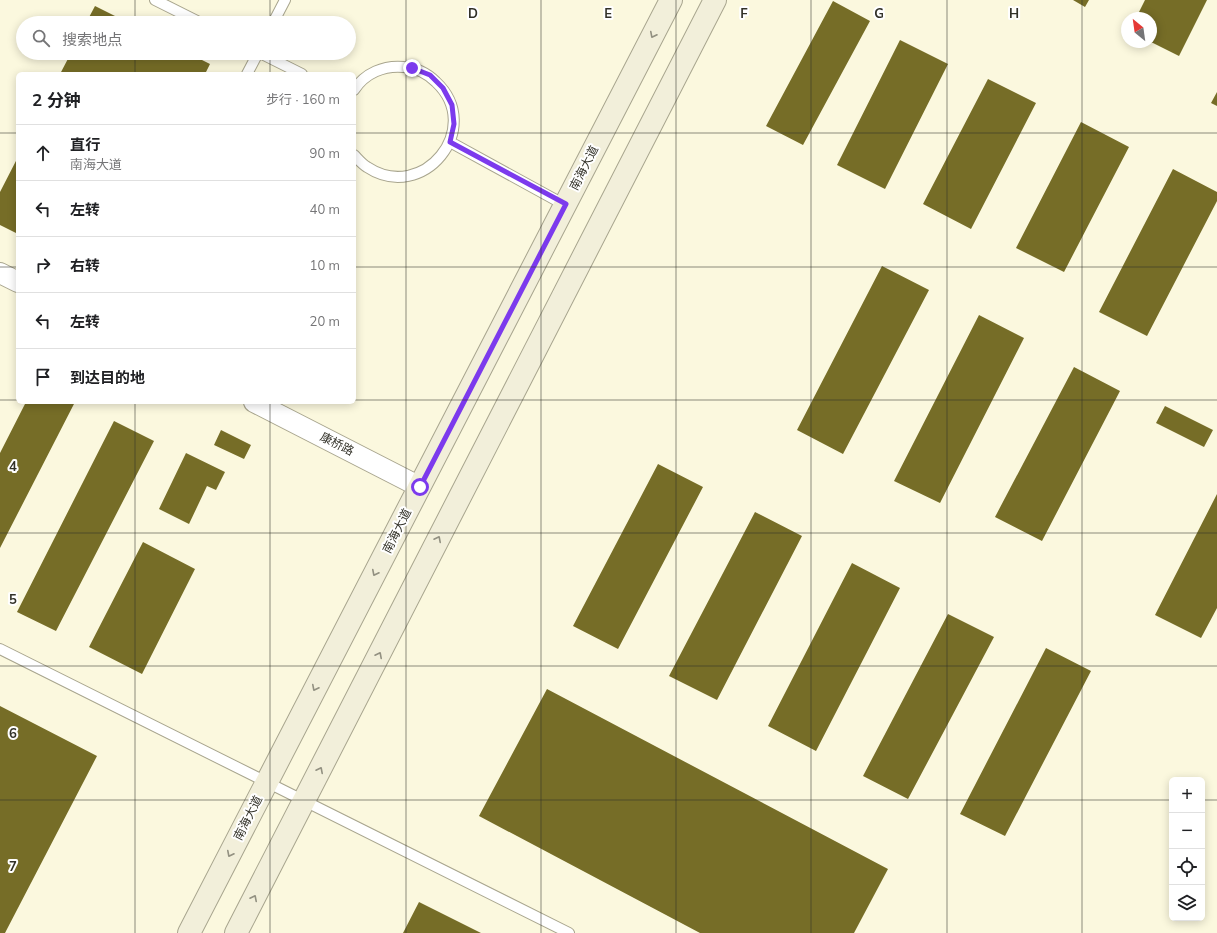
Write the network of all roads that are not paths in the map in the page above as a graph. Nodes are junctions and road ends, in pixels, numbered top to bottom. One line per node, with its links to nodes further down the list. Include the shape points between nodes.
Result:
1 (155, 0): 5 (lane)
2 (285, 0): 6 (lane)
3 (671, 0): 14 (main road, 南海大道, one-way to 14)
4 (715, 0): 21 (main road, one-way to 4)
5 (187, 16)
6 (277, 16)
7 (255, 60): 9 (lane)
8 (273, 60): 10 (lane)
9 (248, 72)
10 (298, 72)
11 (356, 87): 12 (lane, via 375,71 394,66 412,68 430,75 443,88 452,105 454,124)
12 (450, 142): 13 (lane, via 439,159 424,171 405,177 379,173); 14 (lane)
13 (356, 157)
14 (566, 204): 18 (main road, 南海大道)
15 (0, 273): 16 (street)
16 (16, 281)
17 (258, 404): 18 (street, 康桥路)
18 (420, 487): 20 (main road, 南海大道, one-way to 20)
19 (0, 649): 20 (lane)
20 (267, 782): 21 (lane); 22 (main road, 南海大道, one-way to 22)
21 (304, 801): 23 (main road, one-way to 21); 24 (lane)
22 (188, 933)
23 (236, 933)
24 (569, 933)

